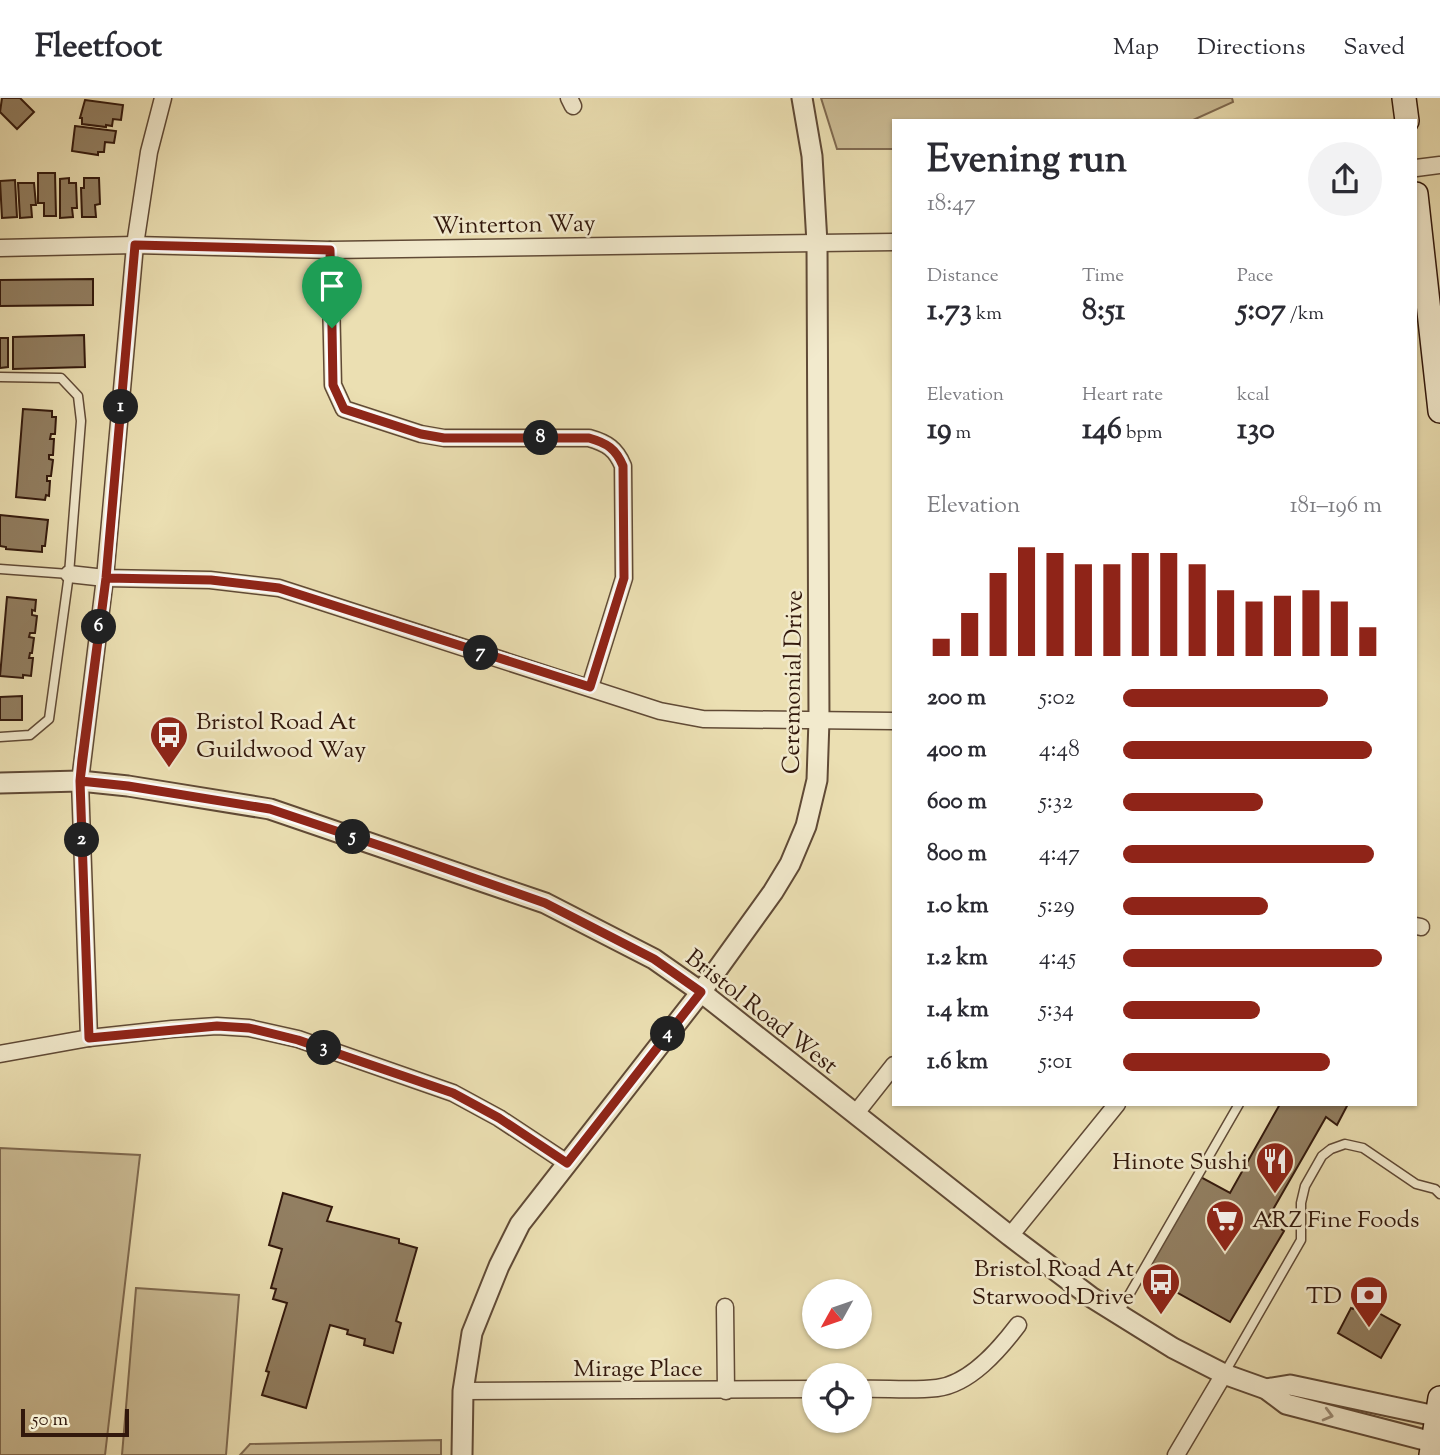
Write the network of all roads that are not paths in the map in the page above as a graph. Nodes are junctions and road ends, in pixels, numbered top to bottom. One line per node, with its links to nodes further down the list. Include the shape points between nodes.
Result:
1 (163, 98): 10 (street, via 149,152)
2 (802, 98): 9 (street, Ceremonial Drive, via 812,156)
3 (1404, 98): 4 (main road)
4 (1407, 119)
5 (1440, 165): 6 (street)
6 (1417, 168)
7 (1417, 203): 14 (main road)
8 (892, 242): 9 (street, Winterton Way)
9 (817, 243): 12 (street, Winterton Way); 19 (street, Ceremonial Drive)
10 (135, 245): 11 (street, Winterton Way); 12 (street, Winterton Way); 17 (street)
11 (0, 248)
12 (330, 250): 18 (street, via 333,385 344,409 444,438 589,438 617,452 623,466 624,578)
13 (0, 377): 16 (lane, via 61,378 78,396 82,421)
14 (1440, 411)
15 (0, 569): 16 (lane)
16 (69, 574): 17 (street); 21 (lane, via 49,719 30,734)
17 (106, 578): 18 (street, via 211,580 279,588); 22 (street)
18 (590, 687): 19 (street, via 660,711 703,719)
19 (819, 720): 20 (street); 24 (street, Ceremonial Drive, via 817,780 806,826 790,864)
20 (892, 721)
21 (0, 737)
22 (80, 781): 23 (street, Bristol Road West); 24 (street, Bristol Road West, via 270,809 393,850 545,903 654,959); 25 (street)
23 (0, 783)
24 (701, 992): 30 (street, Bristol Road West); 31 (street, Ceremonial Drive)
25 (89, 1038): 26 (street); 31 (street, via 217,1026 298,1040 453,1093)
26 (0, 1054)
27 (892, 1068): 30 (street)
28 (1115, 1106): 33 (street)
29 (1238, 1106): 35 (lane)
30 (856, 1113): 33 (street, Bristol Road West)
31 (567, 1163): 41 (street, Ceremonial Drive, via 520,1224 499,1266 472,1333)
32 (1438, 1190): 37 (lane, via 1416,1184 1355,1145 1339,1145 1322,1156 1305,1186 1301,1240)
33 (1010, 1236): 35 (street, Bristol Road West)
34 (725, 1307): 42 (street)
35 (1118, 1315): 37 (street, Bristol Road West)
36 (1018, 1325): 39 (street, via 995,1355 971,1374 939,1388)
37 (1224, 1374): 40 (street, Bristol Road West); 46 (street)
38 (802, 1389): 42 (street, Mirage Place)
39 (872, 1389)
40 (1266, 1389): 43 (street, Bristol Road West, via 1290,1385); 44 (street, Bristol Road West, one-way to 44, via 1286,1404)
41 (463, 1391): 42 (street, Mirage Place); 45 (street, Ceremonial Drive)
42 (726, 1391)
43 (1439, 1411): 44 (main road)
44 (1435, 1447)
45 (462, 1455)
46 (1176, 1455)

